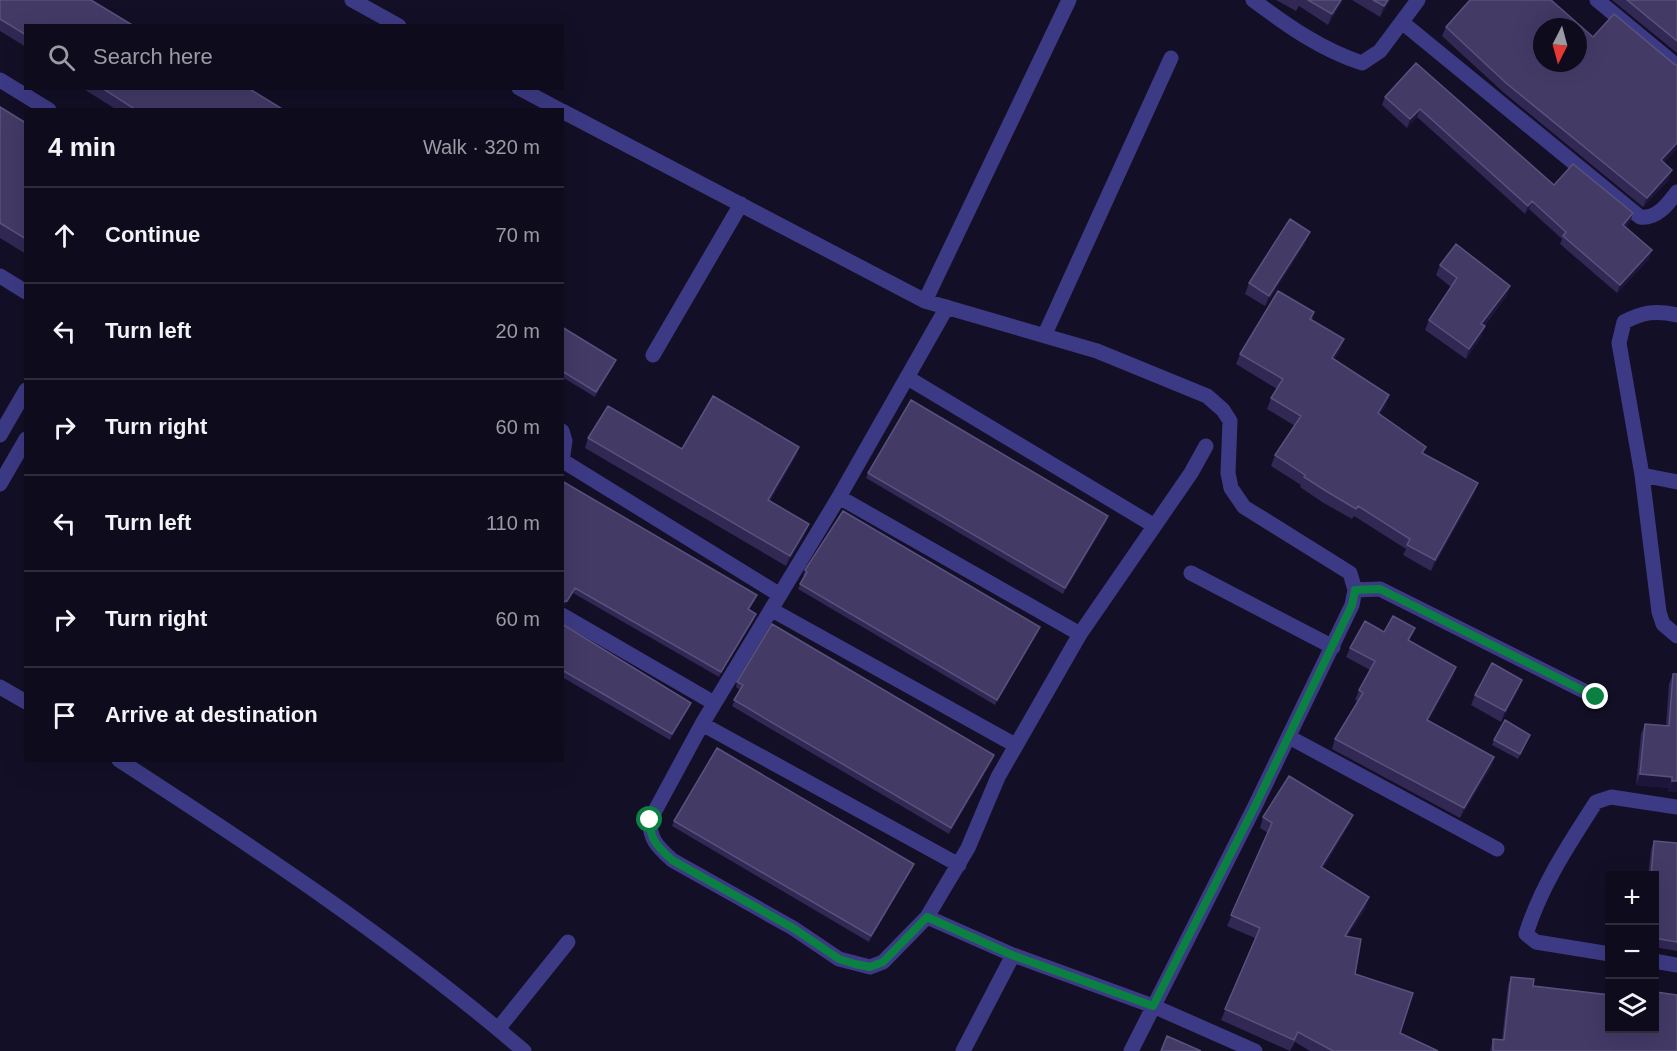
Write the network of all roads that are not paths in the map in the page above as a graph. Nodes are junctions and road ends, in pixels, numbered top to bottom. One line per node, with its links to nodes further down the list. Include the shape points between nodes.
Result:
1 (352, 0): 7 (street)
2 (1068, 0): 19 (street)
3 (1253, 0): 6 (street, via 1305,38 1362,63 1380,51)
4 (1418, 0): 6 (street)
5 (1597, 0): 9 (street)
6 (1403, 23): 15 (street, via 1640,217 1649,218 1657,213)
7 (395, 24)
8 (1171, 58): 22 (street)
9 (1677, 66)
10 (0, 80): 12 (street)
11 (523, 90): 13 (street)
12 (46, 108)
13 (557, 108)
14 (564, 112): 16 (street)
15 (1677, 192)
16 (741, 204): 19 (street); 23 (street)
17 (0, 276): 18 (street)
18 (24, 291)
19 (925, 301): 20 (street)
20 (947, 307): 22 (street); 24 (street)
21 (1677, 315): 32 (street, via 1661,311 1641,313 1624,322 1619,343)
22 (1046, 334): 38 (street, via 1143,368 1207,396 1230,421 1228,473 1231,488 1244,507 1350,573)
23 (653, 355)
24 (908, 378): 35 (street); 36 (street)
25 (24, 393): 26 (street)
26 (0, 435)
27 (564, 436): 30 (street)
28 (24, 442): 34 (street)
29 (1206, 446): 36 (street)
30 (564, 454)
31 (564, 462): 39 (street)
32 (1642, 475): 33 (street); 43 (street, via 1659,612 1663,624)
33 (1677, 482)
34 (0, 484)
35 (839, 497): 39 (street); 42 (street)
36 (1153, 525): 42 (street)
37 (1191, 573): 44 (street)
38 (1355, 590): 44 (street); 46 (street, via 1380,589)
39 (780, 595): 40 (street)
40 (772, 610): 48 (street); 51 (street)
41 (564, 616): 48 (street)
42 (1080, 634): 51 (street)
43 (1677, 636)
44 (1333, 647): 50 (street)
45 (0, 687): 47 (street)
46 (1596, 697)
47 (24, 701)
48 (714, 703): 49 (street)
49 (702, 724): 55 (street); 56 (street, via 650,820 650,833 656,845 672,860 793,928 839,959 855,964 870,967 883,962)
50 (1289, 737): 54 (street); 62 (street)
51 (1015, 746): 55 (street)
52 (122, 762): 63 (street, via 336,907)
53 (1677, 807): 58 (street, via 1611,797 1596,802 1553,871 1527,934 1536,942)
54 (1497, 849)
55 (959, 865): 56 (street)
56 (927, 917): 59 (street)
57 (568, 942): 63 (street)
58 (1605, 953)
59 (1012, 955): 62 (street); 65 (street)
60 (1659, 963): 61 (street)
61 (1677, 965)
62 (1153, 1006): 66 (street); 67 (street)
63 (498, 1029): 64 (street)
64 (524, 1051)
65 (963, 1051)
66 (1131, 1051)
67 (1255, 1051)

